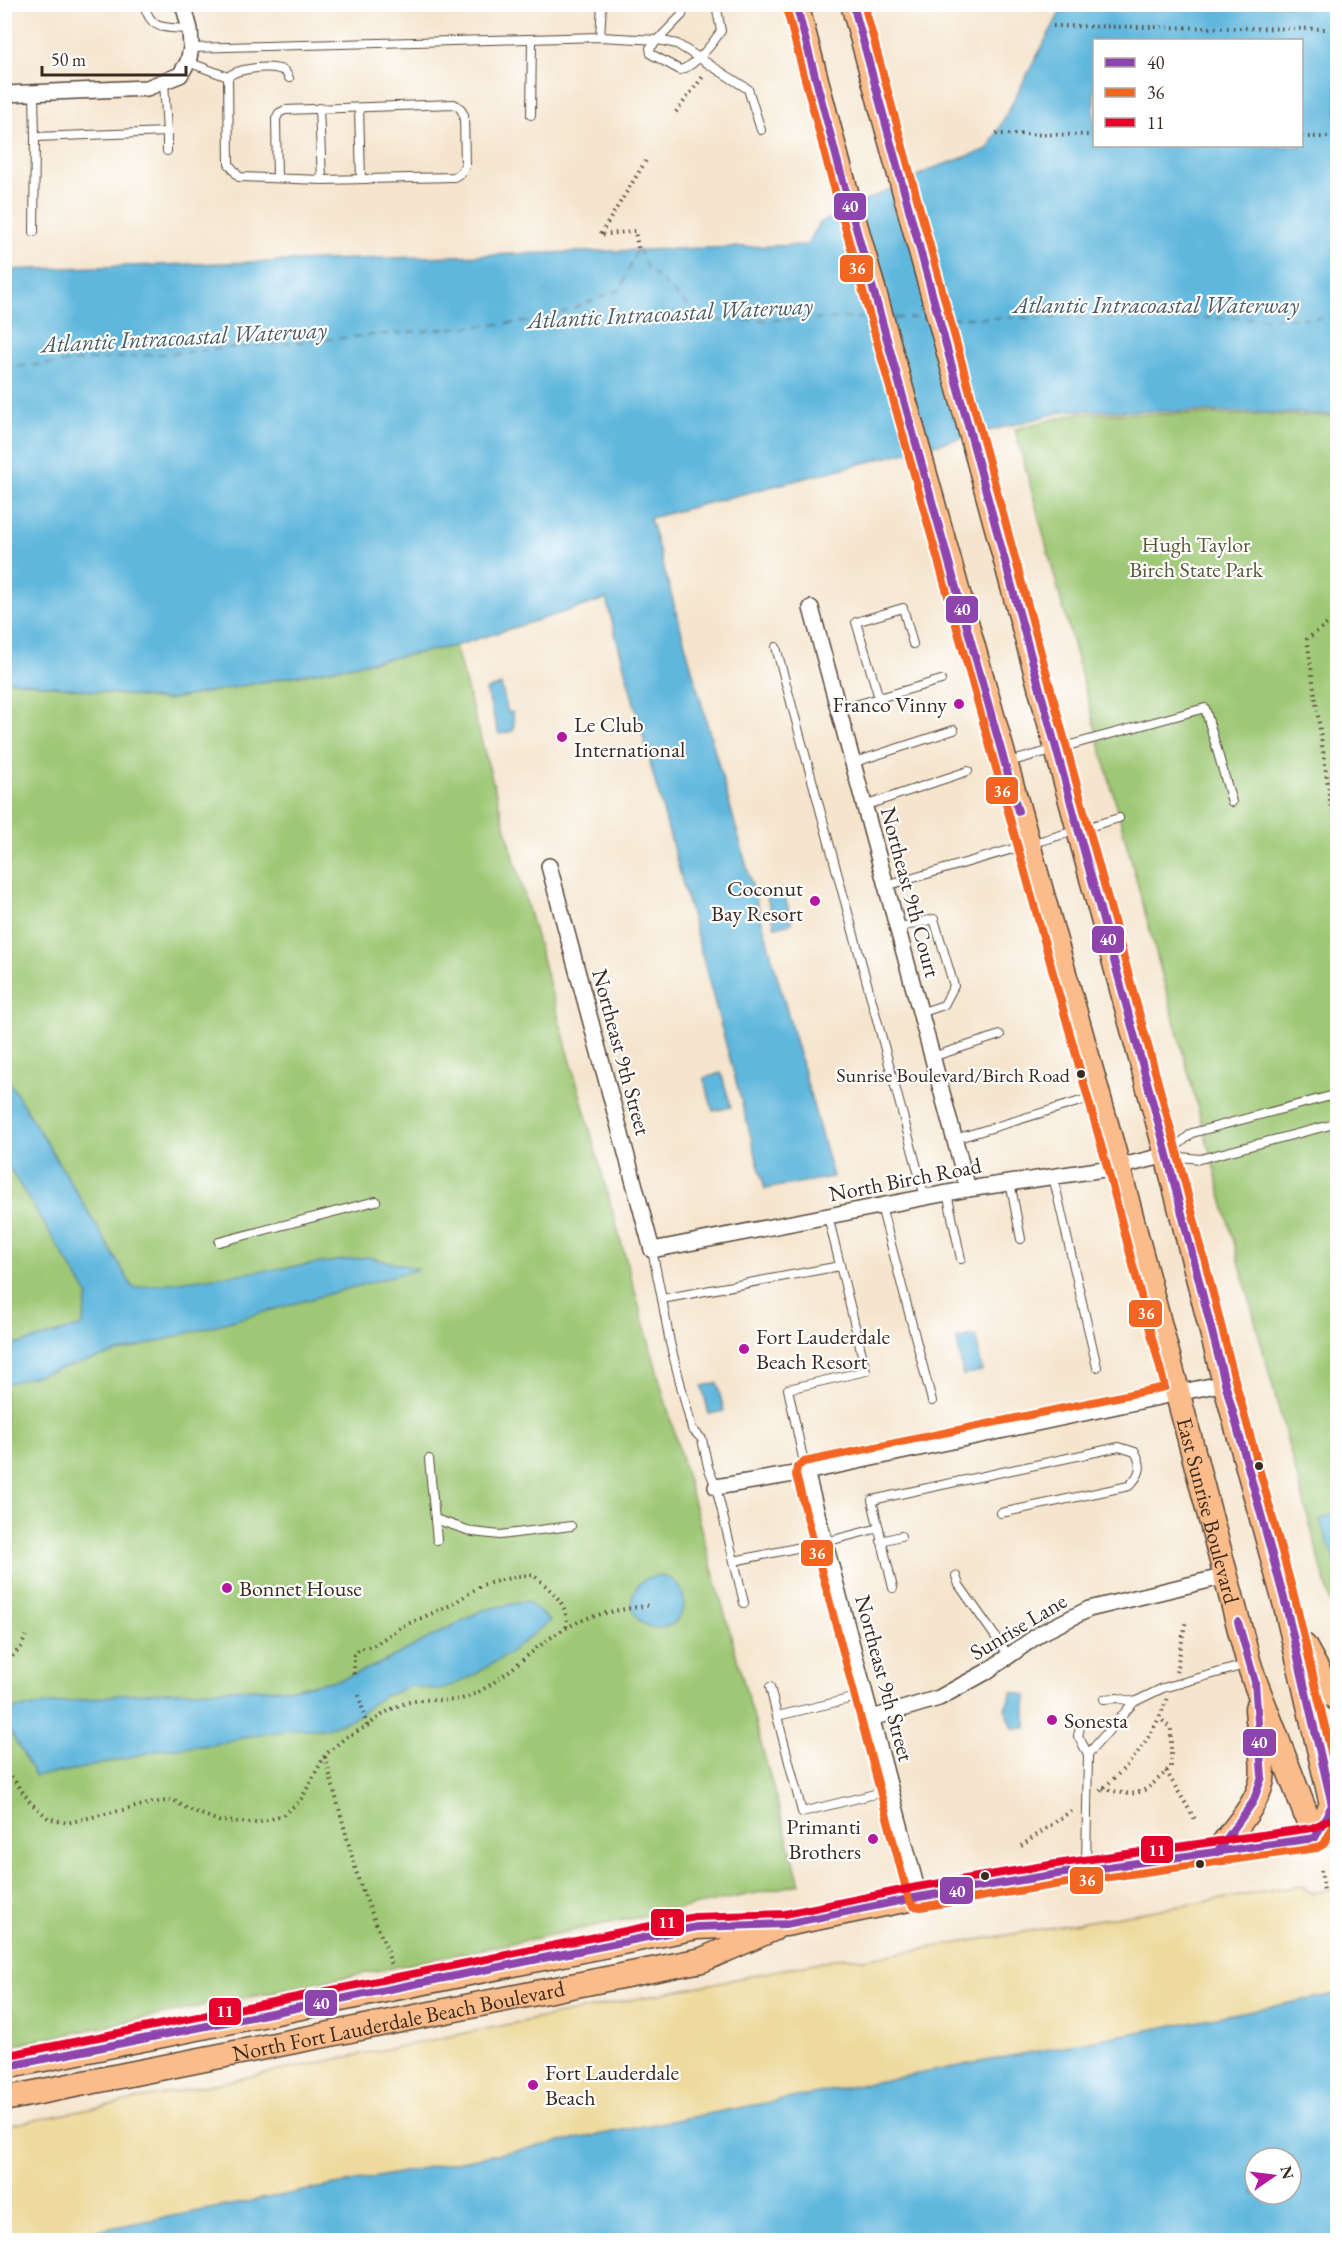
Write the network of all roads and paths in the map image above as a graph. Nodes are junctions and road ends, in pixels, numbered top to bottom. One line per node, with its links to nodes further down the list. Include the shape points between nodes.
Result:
1 (144, 4): 9 (lane, via 152,23)
2 (183, 4): 9 (street)
3 (602, 4): 11 (lane)
4 (684, 4): 13 (lane, via 682,15)
5 (716, 4): 15 (lane, via 721,31 709,50)
6 (796, 4): 50 (main road, East Sunrise Boulevard)
7 (853, 4): 48 (main road)
8 (1053, 26): 10 (path)
9 (190, 29): 14 (street)
10 (1329, 29)
11 (600, 37): 12 (lane); 13 (lane)
12 (532, 40): 14 (lane); 25 (lane)
13 (658, 40): 15 (lane, via 677,44); 15 (lane, via 650,48 651,54 680,70)
14 (189, 55): 17 (lane); 19 (street, via 180,75)
15 (699, 57): 16 (lane)
16 (711, 65): 24 (path); 26 (lane, via 748,89)
17 (228, 77): 18 (lane, via 234,71 278,69); 35 (lane, via 229,164 239,177)
18 (289, 78)
19 (164, 81): 20 (street, via 147,88); 27 (lane)
20 (34, 93): 21 (street); 30 (lane)
21 (4, 94)
22 (319, 108): 23 (lane); 35 (lane, via 279,113); 37 (lane)
23 (359, 108): 36 (lane); 36 (lane, via 454,104 464,115 465,166 461,173 454,177)
24 (676, 112)
25 (531, 115)
26 (761, 130)
27 (167, 132): 30 (lane); 33 (lane)
28 (996, 134): 29 (path)
29 (1093, 135)
30 (35, 137): 38 (lane)
31 (1303, 137): 32 (path)
32 (1338, 137)
33 (167, 151)
34 (647, 159): 39 (path, via 600,236 635,231)
35 (277, 177): 37 (lane)
36 (362, 179): 37 (lane)
37 (322, 180)
38 (34, 232)
39 (638, 248)
40 (811, 608): 46 (street, Northeast 9th Court)
41 (1338, 621): 55 (path, via 1307,639 1331,807)
42 (913, 644): 45 (lane, via 903,608 856,622)
43 (776, 647): 74 (lane)
44 (941, 680): 45 (lane)
45 (879, 698): 46 (lane)
46 (838, 710): 49 (street, Northeast 9th Court)
47 (954, 730): 49 (lane)
48 (1057, 749): 50 (lane); 52 (lane, via 1205,708); 56 (main road)
49 (852, 763): 53 (street, Northeast 9th Court)
50 (1005, 763): 57 (main road, East Sunrise Boulevard)
51 (968, 771): 53 (lane)
52 (1232, 802)
53 (864, 806): 59 (street, Northeast 9th Court)
54 (1119, 818): 56 (lane)
55 (1338, 822)
56 (1079, 829): 57 (lane); 68 (main road)
57 (1027, 843): 59 (lane); 65 (main road, East Sunrise Boulevard)
58 (549, 866): 80 (street, Northeast 9th Street)
59 (886, 886): 60 (street, Northeast 9th Court)
60 (897, 928): 61 (street, Northeast 9th Court); 61 (lane, via 934,919 954,986 944,1005)
61 (920, 1013): 63 (street, Northeast 9th Court)
62 (1000, 1035): 63 (lane)
63 (932, 1057): 67 (street, Northeast 9th Court)
64 (1338, 1094): 68 (lane, via 1192,1133)
65 (1098, 1096): 67 (lane); 69 (main road, East Sunrise Boulevard)
66 (1338, 1123): 68 (lane, via 1200,1159)
67 (955, 1139): 72 (street, Northeast 9th Court)
68 (1167, 1155): 69 (street, North Birch Road); 85 (main road)
69 (1118, 1167): 70 (street, North Birch Road); 86 (main road, East Sunrise Boulevard)
70 (1053, 1176): 71 (street, North Birch Road); 84 (lane)
71 (1010, 1182): 72 (street, North Birch Road); 78 (lane)
72 (968, 1189): 73 (street, North Birch Road)
73 (947, 1193): 74 (street, North Birch Road); 81 (lane)
74 (925, 1197): 76 (street, North Birch Road)
75 (376, 1201): 79 (lane)
76 (881, 1206): 77 (street, North Birch Road); 87 (lane)
77 (828, 1216): 80 (street, North Birch Road); 82 (lane)
78 (1021, 1239)
79 (219, 1242)
80 (652, 1250): 83 (lane)
81 (961, 1259)
82 (840, 1266): 83 (lane); 89 (lane, via 866,1371 788,1389)
83 (662, 1299): 90 (lane, via 692,1429 702,1439)
84 (1097, 1367)
85 (1225, 1383): 86 (street); 105 (main road)
86 (1178, 1395): 89 (street); 101 (main road, East Sunrise Boulevard)
87 (932, 1401)
88 (429, 1459): 92 (lane)
89 (806, 1472): 90 (street); 98 (street, Northeast 9th Street)
90 (716, 1487): 99 (lane)
91 (1001, 1513): 94 (lane, via 1129,1486 1139,1477 1141,1463 1135,1452 1119,1447 872,1500)
92 (435, 1519): 93 (lane, via 473,1532 500,1534); 96 (lane)
93 (571, 1526)
94 (879, 1528): 97 (lane); 98 (lane)
95 (901, 1536): 97 (lane)
96 (437, 1540)
97 (881, 1541): 102 (lane)
98 (825, 1542): 99 (lane); 116 (street, Northeast 9th Street)
99 (734, 1561): 103 (lane)
100 (956, 1576): 109 (lane)
101 (1226, 1576): 109 (street, Sunrise Lane, via 1089,1609 1041,1633); 112 (main road, East Sunrise Boulevard)
102 (893, 1588)
103 (744, 1603)
104 (652, 1605): 107 (path, via 590,1616)
105 (1286, 1606): 118 (main road, via 1309,1658); 134 (main road, via 1332,1805)
106 (1186, 1620): 113 (path)
107 (566, 1628): 111 (path, via 566,1615 555,1592 533,1575 498,1580 403,1626 373,1646 359,1649 354,1655); 124 (path, via 496,1682 468,1696 447,1702 417,1700 392,1707)
108 (26, 1636): 110 (path)
109 (1009, 1656): 121 (street, Sunrise Lane, via 939,1698)
110 (4, 1665)
111 (353, 1673)
112 (1252, 1673): 113 (lane); 134 (main road, East Sunrise Boulevard); 136 (main road, via 1262,1777 1253,1802)
113 (1173, 1686): 119 (lane); 122 (path)
114 (770, 1687): 120 (lane)
115 (358, 1692): 124 (path)
116 (866, 1695): 120 (lane); 121 (street, Northeast 9th Street)
117 (1104, 1699): 119 (lane)
118 (1338, 1700)
119 (1134, 1702): 125 (lane)
120 (777, 1716): 130 (lane, via 802,1812)
121 (872, 1718): 130 (street, Northeast 9th Street)
122 (1160, 1718): 128 (path, via 1171,1729 1171,1767); 129 (path, via 1123,1771)
123 (1081, 1723): 125 (lane, via 1078,1736)
124 (367, 1726): 126 (path)
125 (1088, 1754): 131 (lane)
126 (325, 1755): 127 (path, via 301,1800 283,1815 257,1823 219,1821 173,1800 67,1823 48,1818); 142 (path, via 360,1882)
127 (4, 1767)
128 (1166, 1771): 129 (path, via 1144,1792 1120,1794); 132 (path)
129 (1103, 1788): 131 (path)
130 (891, 1790): 140 (street, Northeast 9th Street)
131 (1086, 1802): 135 (path); 137 (lane)
132 (1196, 1821)
133 (1338, 1828): 134 (main road, North Fort Lauderdale Beach Boulevard)
134 (1326, 1840): 136 (main road, North Fort Lauderdale Beach Boulevard)
135 (1021, 1846)
136 (1217, 1852): 137 (main road, North Fort Lauderdale Beach Boulevard)
137 (1086, 1870): 140 (main road, North Fort Lauderdale Beach Boulevard)
138 (1321, 1870): 139 (path)
139 (1324, 1891)
140 (919, 1897): 141 (main road, North Fort Lauderdale Beach Boulevard)
141 (786, 1924): 143 (main road, North Fort Lauderdale Beach Boulevard, via 697,1927); 144 (main road, North Fort Lauderdale Beach Boulevard, via 702,1960)
142 (391, 1968)
143 (4, 2067)
144 (4, 2099)

